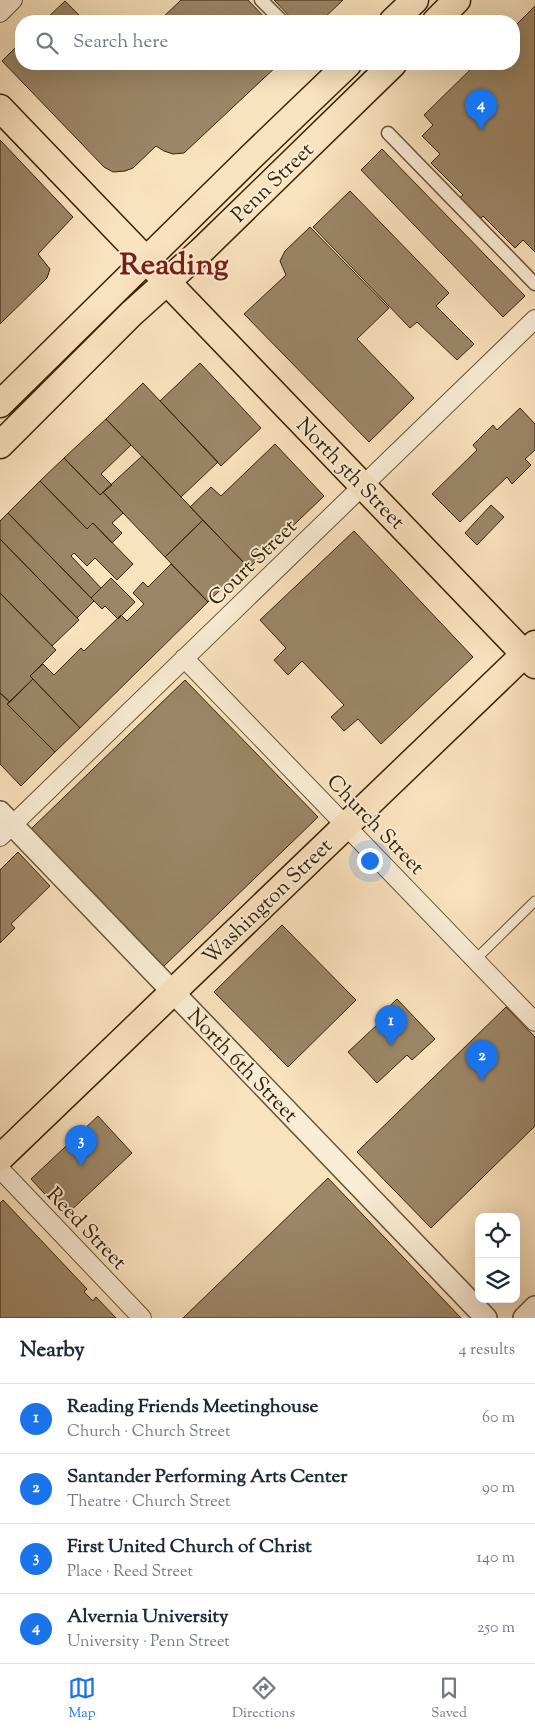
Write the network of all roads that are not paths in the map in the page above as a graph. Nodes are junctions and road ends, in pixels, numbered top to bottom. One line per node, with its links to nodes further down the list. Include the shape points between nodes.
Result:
1 (13, 0): 5 (street)
2 (261, 0): 6 (street)
3 (415, 0): 7 (main road)
4 (457, 0): 8 (main road)
5 (0, 13)
6 (276, 15)
7 (399, 15)
8 (442, 15)
9 (342, 70): 13 (main road, Penn Street)
10 (387, 70): 14 (main road, Penn Street)
11 (0, 108): 13 (main road, North 5th Street)
12 (388, 134): 15 (street)
13 (147, 260): 14 (main road, North 5th Street); 17 (main road, Penn Street)
14 (167, 281): 18 (main road, Penn Street); 19 (main road, North 5th Street)
15 (535, 284)
16 (535, 320): 19 (street, Court Street)
17 (0, 404)
18 (0, 445)
19 (364, 485): 20 (main road, North 5th Street); 21 (street, Court Street)
20 (532, 654): 23 (main road, Washington Street)
21 (184, 658): 22 (street, Court Street); 23 (street, Church Street)
22 (4, 824): 26 (street, North 6th Street)
23 (346, 826): 25 (street, Church Street); 26 (main road, Washington Street)
24 (535, 901): 25 (lane)
25 (475, 960): 27 (street, Church Street)
26 (173, 992): 28 (main road, Washington Street); 32 (street, North 6th Street)
27 (535, 1022)
28 (0, 1158)
29 (0, 1169): 31 (street, Reed Street)
30 (535, 1307): 33 (street)
31 (142, 1318)
32 (486, 1318)
33 (524, 1318)

